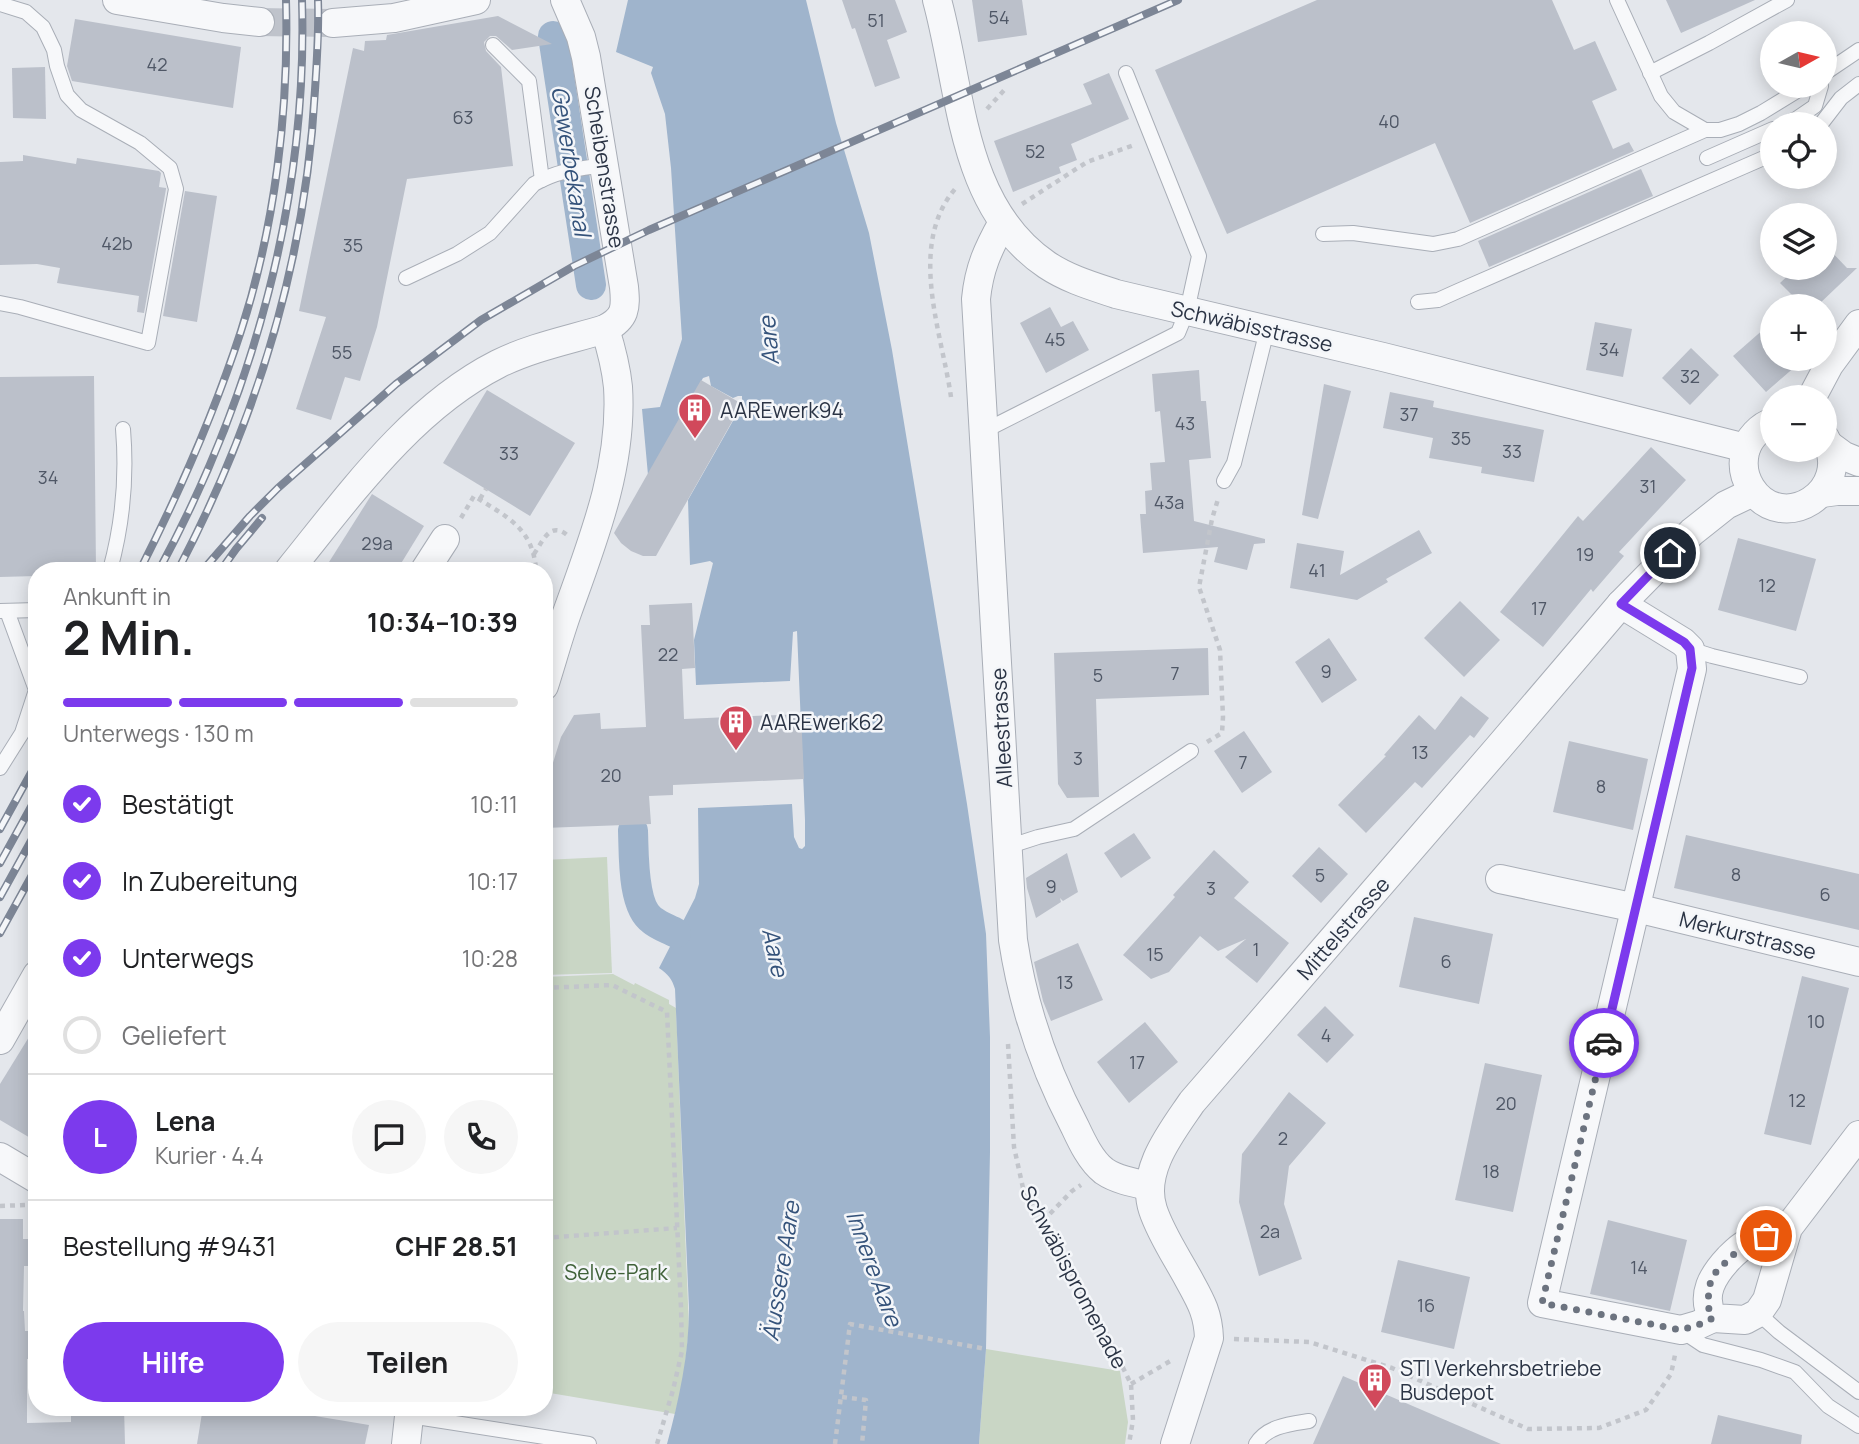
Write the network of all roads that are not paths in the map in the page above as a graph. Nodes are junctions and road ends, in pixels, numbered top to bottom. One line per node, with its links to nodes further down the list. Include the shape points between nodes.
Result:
1 (117, 0): 8 (street)
2 (472, 0): 9 (street, via 394,18)
3 (565, 0): 24 (street, Scheibenstrasse, via 586,57)
4 (937, 0): 26 (street, Schwäbisstrasse, via 975,165)
5 (1617, 0): 14 (lane)
6 (1787, 0): 14 (lane)
7 (0, 4): 30 (lane, via 26,12 43,27 67,95 81,110 140,143 170,168 176,189 148,343)
8 (260, 22)
9 (333, 23)
10 (493, 45): 25 (lane, via 529,81)
11 (1859, 50): 12 (lane)
12 (1838, 64)
13 (1126, 73): 31 (lane, via 1199,256)
14 (1650, 73): 20 (lane, via 1674,112)
15 (1859, 84): 19 (lane)
16 (1785, 98): 20 (lane, via 1738,124)
17 (1817, 98): 18 (lane)
18 (1806, 112)
19 (1830, 112)
20 (1705, 130): 27 (lane, via 1458,239 1433,244 1353,233)
21 (1760, 136): 22 (lane)
22 (1707, 158)
23 (1760, 160): 29 (lane, via 1438,300)
24 (594, 167): 25 (lane); 33 (street, Scheibenstrasse, via 625,302 622,316)
25 (542, 180): 28 (lane, via 491,233)
26 (1003, 222): 31 (street, Schwäbisstrasse, via 1030,251 1065,275 1116,294); 38 (street, Alleestrasse, via 983,261 976,299)
27 (1323, 234)
28 (406, 278)
29 (1418, 302)
30 (0, 303)
31 (1187, 311): 34 (street, Schwäbisstrasse); 38 (lane, via 1178,333)
32 (1859, 324): 35 (street)
33 (605, 329): 49 (street, via 517,356 450,395 365,477); 55 (street, via 618,398 610,479)
34 (1267, 330): 39 (street, Schwäbisstrasse); 43 (lane, via 1234,463)
35 (1818, 385)
36 (123, 429): 48 (lane, via 124,496)
37 (1760, 429): 39 (street)
38 (984, 431): 61 (street, Alleestrasse)
39 (1746, 447): 45 (street, via 1744,470)
40 (1837, 450): 42 (street)
41 (1833, 462): 46 (street)
42 (1859, 462)
43 (1224, 481)
44 (1859, 491): 46 (street)
45 (1754, 492): 46 (street, via 1763,501 1787,508 1812,502); 51 (street, Mittelstrasse, via 1726,505 1692,532)
46 (1822, 493)
47 (445, 539): 50 (street)
48 (112, 562)
49 (296, 562)
50 (430, 562)
51 (1621, 604): 54 (street); 70 (street, Mittelstrasse, via 1192,1102 1165,1143)
52 (28, 610): 53 (lane)
53 (3, 611): 56 (lane)
54 (1690, 649): 57 (lane); 63 (street, via 1692,668)
55 (553, 658)
56 (28, 671)
57 (1800, 677)
58 (28, 715): 60 (lane)
59 (1191, 751): 61 (lane, via 1074,829)
60 (0, 768)
61 (1007, 848): 70 (street, Alleestrasse, via 1019,981 1057,1094 1085,1147 1104,1171)
62 (1500, 879): 63 (street, Merkurstrasse)
63 (1636, 908): 64 (street, Merkurstrasse); 74 (street, via 1542,1303)
64 (1859, 962)
65 (28, 991): 66 (street)
66 (0, 1040)
67 (1859, 1135): 71 (street)
68 (0, 1157): 69 (street)
69 (28, 1173)
70 (1150, 1186): 80 (street, via 1159,1223 1208,1321 1209,1338)
71 (1788, 1228): 72 (street, via 1767,1300); 73 (street, via 1744,1244 1716,1272 1708,1300)
72 (1758, 1313): 73 (street, via 1745,1320); 75 (lane)
73 (1713, 1318): 74 (street)
74 (1681, 1330): 78 (lane, via 1703,1345 1795,1372 1828,1406)
75 (1859, 1392)
76 (1309, 1421): 81 (lane, via 1284,1425 1261,1436)
77 (409, 1422): 79 (lane)
78 (1859, 1426)
79 (589, 1444)
80 (1175, 1444)
81 (1256, 1444)

